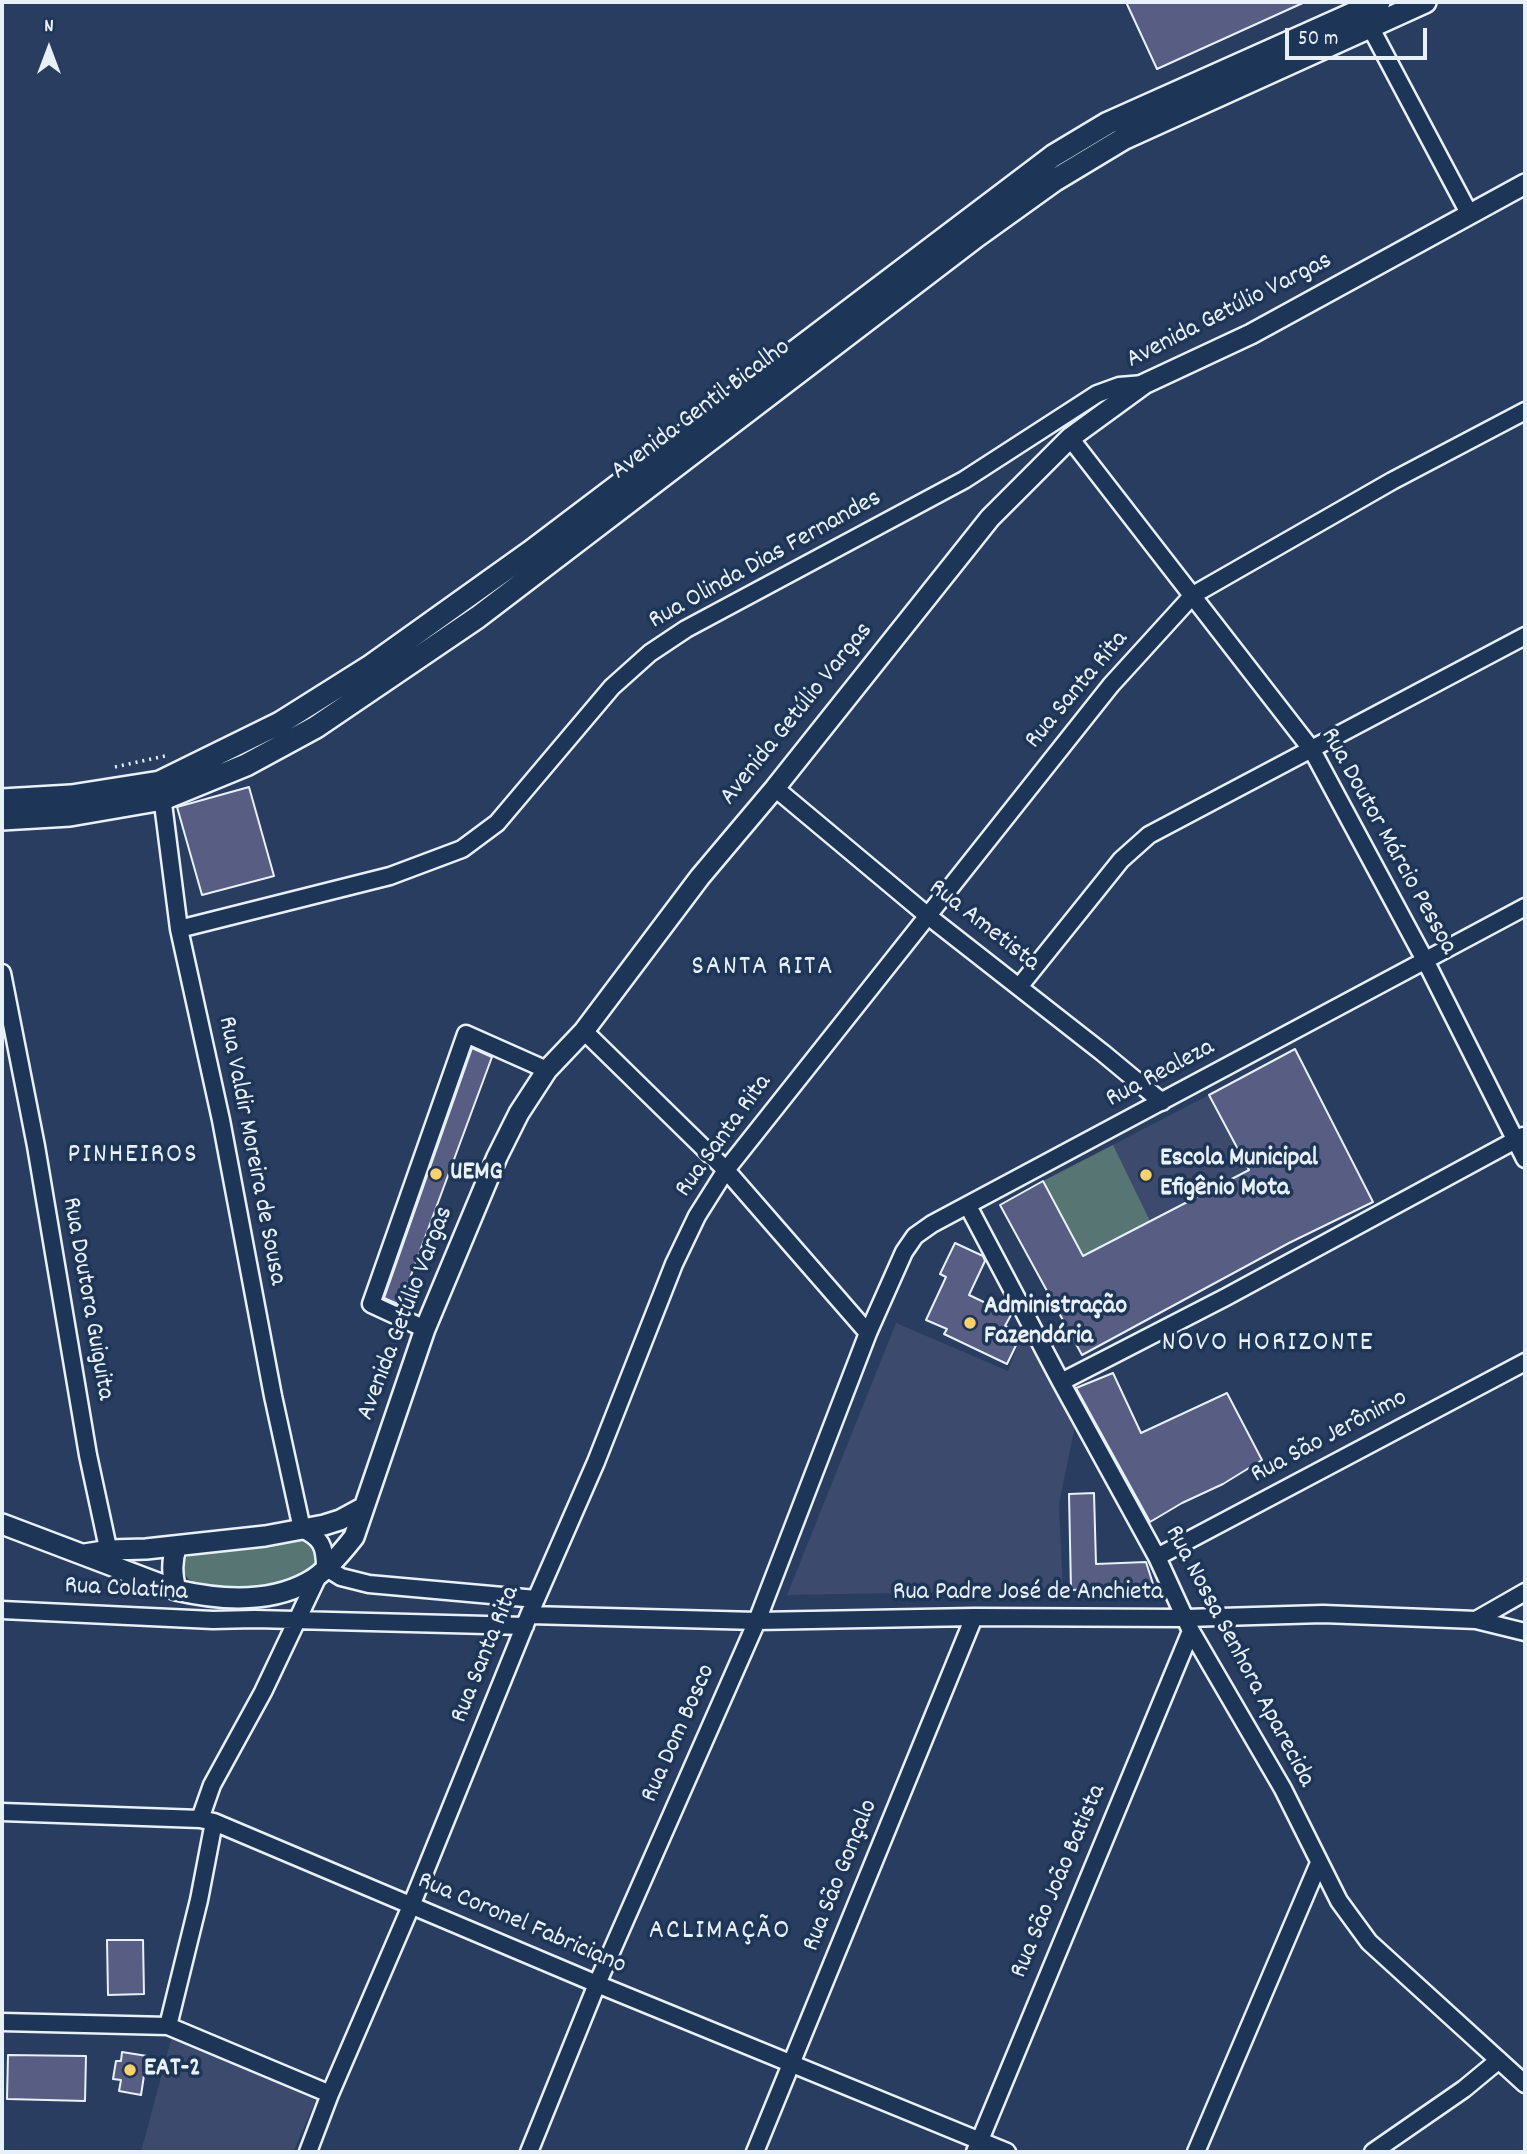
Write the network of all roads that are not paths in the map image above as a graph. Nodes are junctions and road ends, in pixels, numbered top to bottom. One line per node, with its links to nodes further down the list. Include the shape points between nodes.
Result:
1 (1425, 2): 2 (main road, Avenida Gentil Bicalho)
2 (1367, 10): 4 (street); 13 (main road, Avenida Gentil Bicalho, via 1055,180 478,617 316,727 246,765)
3 (1525, 184): 4 (street, Avenida Getúlio Vargas)
4 (1470, 215): 5 (street, Avenida Getúlio Vargas, via 1251,334)
5 (1144, 384): 6 (street, Rua Olinda Dias Fernandes, via 1119,386); 8 (street, Avenida Getúlio Vargas)
6 (1072, 409): 8 (street, Rua Doutor Márcio Pessoa); 18 (street, Rua Olinda Dias Fernandes, via 964,480 686,629 650,653 612,687 497,822 462,849 390,876)
7 (1525, 411): 9 (street, Rua Santa Rita)
8 (1077, 433): 9 (street, Rua Doutor Márcio Pessoa); 12 (street, Avenida Getúlio Vargas, via 990,518)
9 (1193, 595): 11 (street, Rua Doutor Márcio Pessoa); 17 (street, Rua Santa Rita, via 1111,685)
10 (1525, 636): 11 (street)
11 (1312, 750): 19 (street, Rua Doutor Márcio Pessoa); 21 (street, via 1149,835 1121,860)
12 (775, 788): 17 (street, Rua Ametista); 22 (street, Avenida Getúlio Vargas, via 700,877)
13 (162, 791): 14 (main road, Avenida Gentil Bicalho); 15 (main road, Avenida Gentil Bicalho, via 70,815); 18 (street, Rua Valdir Moreira de Sousa)
14 (2, 800)
15 (2, 820)
16 (1525, 908): 19 (street, Rua Realeza)
17 (928, 916): 21 (street, Rua Ametista); 27 (street, Rua Santa Rita)
18 (179, 929): 35 (street, Rua Valdir Moreira de Sousa)
19 (1426, 962): 24 (street, Rua Realeza); 25 (street, Rua Doutor Márcio Pessoa)
20 (2, 972): 38 (street, Rua Doutora Guiguita, via 88,1455)
21 (1019, 987): 24 (street, Rua Ametista)
22 (584, 1031): 23 (street, Avenida Getúlio Vargas); 27 (street)
23 (547, 1070): 29 (street, Avenida Getúlio Vargas, via 497,1157); 29 (street, via 466,1034 371,1304)
24 (1162, 1102): 28 (street, Rua Realeza)
25 (1520, 1138): 26 (street, Rua Doutor Márcio Pessoa); 32 (street)
26 (1525, 1159)
27 (726, 1170): 30 (street); 42 (street, Rua Santa Rita, via 696,1216 674,1264)
28 (968, 1206): 30 (street, Rua Realeza, via 915,1236); 32 (street, Rua Nossa Senhora Aparecida)
29 (425, 1329): 33 (street, Avenida Getúlio Vargas)
30 (868, 1332): 49 (street, Rua Dom Bosco)
31 (1525, 1362): 37 (street, Rua São Jerônimo)
32 (1061, 1382): 37 (street, Rua Nossa Senhora Aparecida)
33 (364, 1507): 35 (street, via 340,1520); 39 (street, Avenida Getúlio Vargas, via 354,1537)
34 (2, 1524): 38 (street, via 85,1554)
35 (302, 1529): 36 (street); 39 (street, via 321,1541 325,1551)
36 (177, 1546): 38 (street); 40 (street, via 172,1565)
37 (1157, 1557): 50 (street, Rua Nossa Senhora Aparecida)
38 (111, 1558): 40 (street, Avenida Getúlio Vargas)
39 (321, 1571): 40 (street, Avenida Getúlio Vargas, via 309,1582 281,1594 225,1598); 42 (street, via 369,1584); 46 (street)
40 (183, 1591): 45 (street, Rua Colatina)
41 (1525, 1592): 47 (street)
42 (536, 1599): 48 (street, Rua Santa Rita)
43 (2, 1610): 45 (street, Rua Colatina)
44 (974, 1618): 49 (street, Rua Padre José de Anchieta); 50 (street, Rua Padre José de Anchieta); 60 (street, Rua São Gonçalo)
45 (213, 1620): 46 (street, Rua Padre José de Anchieta)
46 (295, 1620): 48 (street, Rua Padre José de Anchieta); 53 (street, via 212,1785)
47 (1475, 1620): 50 (street, Rua Padre José de Anchieta, via 1324,1614); 51 (street, Rua Padre José de Anchieta)
48 (527, 1621): 49 (street, Rua Padre José de Anchieta); 55 (street, Rua Santa Rita)
49 (757, 1621): 56 (street, Rua Dom Bosco)
50 (1188, 1625): 54 (street, Rua Nossa Senhora Aparecida, via 1283,1789); 63 (street, Rua São João Batista)
51 (1525, 1632)
52 (2, 1812): 53 (street, Rua Coronel Fabriciano)
53 (207, 1821): 55 (street, Rua Coronel Fabriciano); 58 (street, via 199,1900)
54 (1319, 1863): 59 (street, Rua Nossa Senhora Aparecida, via 1369,1942); 68 (street)
55 (411, 1906): 56 (street, Rua Coronel Fabriciano); 62 (street, Rua Santa Rita)
56 (597, 1984): 60 (street, Rua Coronel Fabriciano); 65 (street, Rua Dom Bosco)
57 (2, 2022): 58 (street)
58 (168, 2026): 62 (street)
59 (1499, 2060): 61 (street, Rua Nossa Senhora Aparecida); 69 (street)
60 (792, 2063): 63 (street, Rua Coronel Fabriciano); 66 (street, Rua São Gonçalo)
61 (1525, 2084)
62 (330, 2094): 64 (street, Rua Santa Rita)
63 (977, 2147): 67 (street, Rua Coronel Fabriciano)
64 (308, 2152)
65 (529, 2152)
66 (755, 2152)
67 (1007, 2152)
68 (1196, 2152)
69 (1373, 2152)

